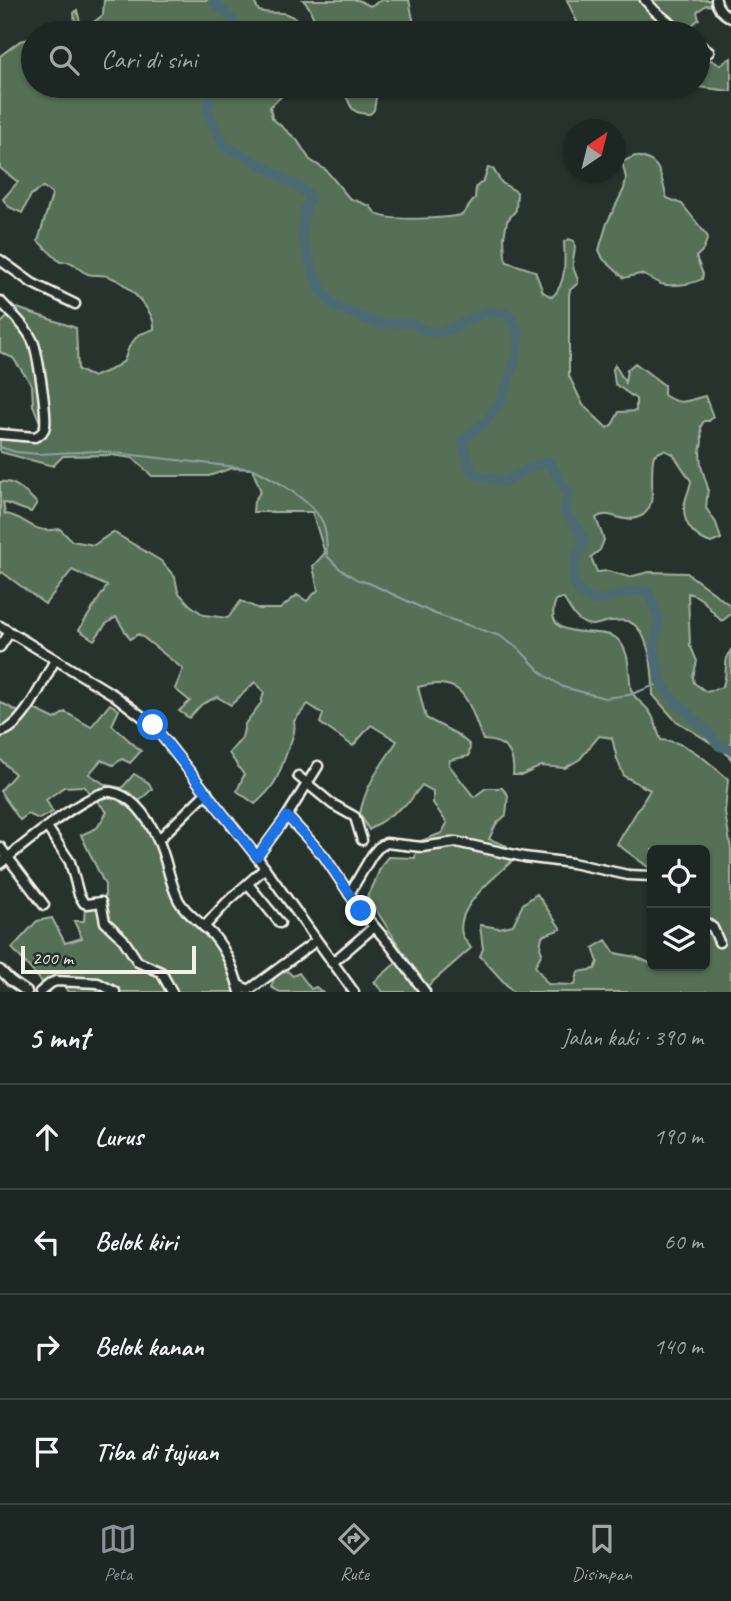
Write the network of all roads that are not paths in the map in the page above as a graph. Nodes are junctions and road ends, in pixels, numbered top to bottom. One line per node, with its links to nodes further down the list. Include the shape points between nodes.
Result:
1 (645, 0): 4 (street)
2 (716, 0): 3 (street)
3 (731, 18)
4 (667, 21)
5 (0, 260): 7 (street, via 32,283)
6 (0, 301): 8 (street, via 34,343 45,425 35,437)
7 (75, 304)
8 (0, 435)
9 (0, 626): 10 (street)
10 (10, 632): 11 (street); 12 (street)
11 (0, 648)
12 (55, 660): 13 (street, via 18,722); 17 (street, via 142,715)
13 (3, 729)
14 (318, 766): 16 (street)
15 (298, 776): 16 (street)
16 (307, 785): 18 (street); 21 (street, via 355,817)
17 (207, 792): 20 (street); 23 (street)
18 (287, 816): 23 (street); 28 (street, via 324,856)
19 (47, 827): 20 (street, via 97,794 110,792 129,800 143,814); 24 (street); 42 (street, via 70,862 84,903 101,902 105,922 138,962 161,972)
20 (158, 840): 32 (street, via 181,904)
21 (362, 840)
22 (0, 847): 24 (street)
23 (257, 857): 25 (street)
24 (4, 861): 29 (street)
25 (265, 868): 27 (street); 34 (street)
26 (647, 876): 28 (street, via 456,842 422,846 386,843 372,856)
27 (248, 884): 30 (street); 32 (street)
28 (349, 894): 33 (street)
29 (44, 905)
30 (280, 923)
31 (710, 926): 35 (street)
32 (204, 927): 38 (street, via 228,957)
33 (374, 927): 36 (street); 44 (street)
34 (316, 941): 36 (street); 38 (street, via 249,990)
35 (719, 942)
36 (332, 963): 43 (street)
37 (0, 970): 39 (street)
38 (239, 989)
39 (27, 992)
40 (40, 992): 41 (street, via 56,981 98,983)
41 (115, 992)
42 (172, 992)
43 (354, 992)
44 (425, 992)

